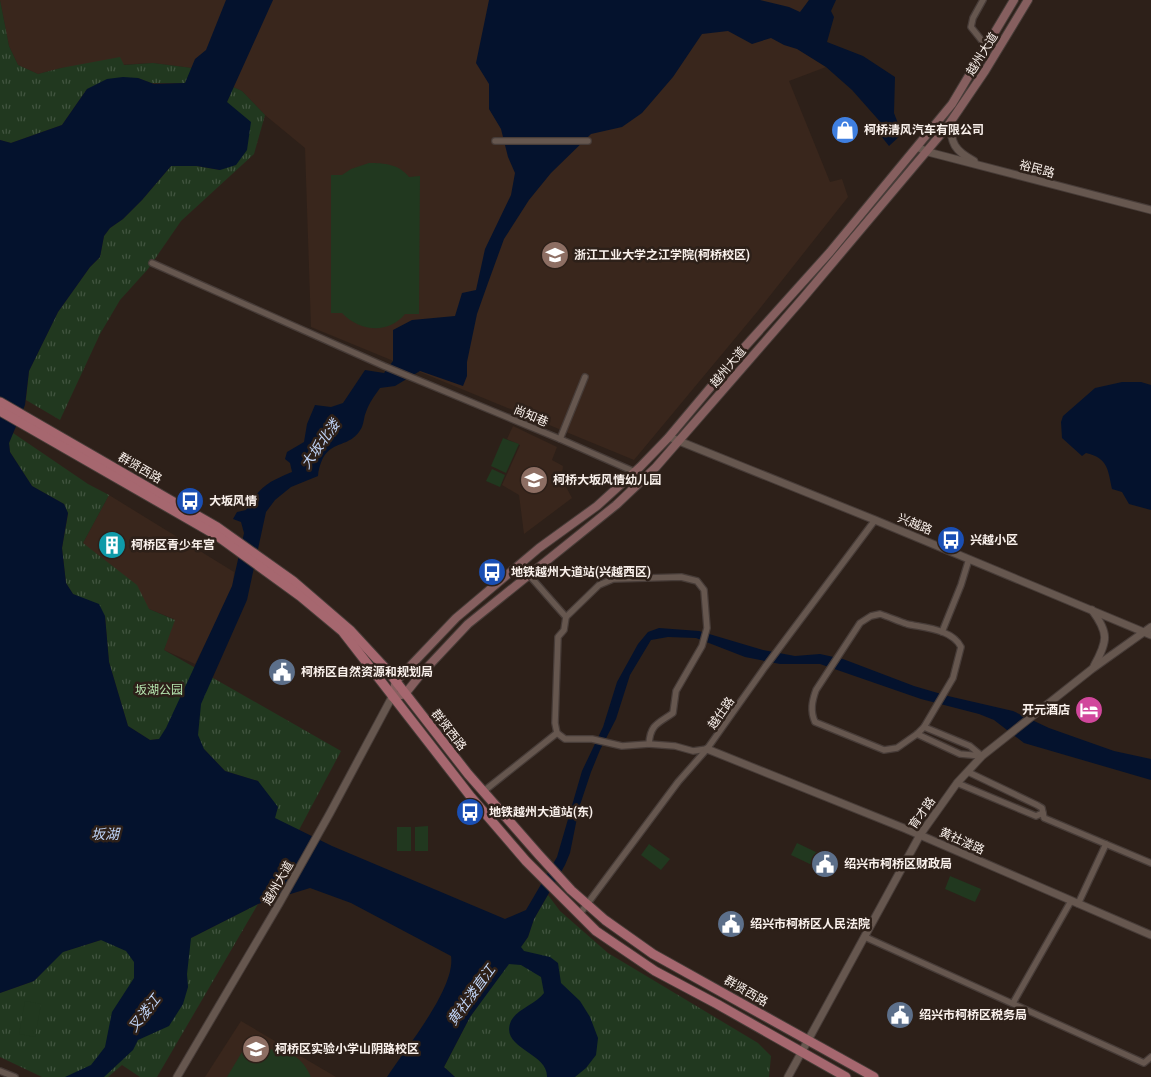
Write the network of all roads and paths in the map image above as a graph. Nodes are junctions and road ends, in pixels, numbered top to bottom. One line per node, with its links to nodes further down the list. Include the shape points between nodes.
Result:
1 (984, 0): 4 (street, via 972,26)
2 (1014, 0): 4 (main road, 越州大道)
3 (1028, 0): 5 (main road, 越州大道)
4 (987, 47): 8 (main road, 越州大道, via 952,104)
5 (951, 122): 9 (main road, 越州大道); 10 (street, via 952,141 961,154)
6 (495, 141): 7 (street)
7 (588, 142)
8 (917, 147): 9 (street, 裕民路); 16 (main road, 越州大道)
9 (928, 152): 10 (street, 裕民路); 18 (main road, 越州大道)
10 (985, 167): 11 (street, 裕民路)
11 (1151, 210)
12 (152, 263): 17 (street, 尚知巷, via 384,366)
13 (585, 377): 17 (street)
14 (0, 402): 19 (main road, 群贤西路)
15 (0, 411): 19 (main road, 群贤西路)
16 (669, 437): 18 (street, 兴越路); 20 (main road, 越州大道)
17 (560, 439): 20 (street, 尚知巷)
18 (680, 441): 21 (street, 兴越路); 24 (main road, 越州大道, via 616,505)
19 (62, 442): 22 (main road, 群贤西路, via 210,523)
20 (634, 472): 31 (main road, 越州大道, via 598,506 540,548 456,618)
21 (875, 520): 23 (street, 兴越路); 38 (street, 越仕路)
22 (257, 559): 31 (main road, 群贤西路, via 293,581 351,631); 33 (main road, 群贤西路, via 342,631)
23 (969, 559): 25 (street, 兴越路); 28 (street)
24 (529, 575): 26 (street); 32 (main road, 越州大道, via 468,624)
25 (1092, 610): 29 (street, 兴越路); 30 (street, via 1105,635 1102,651)
26 (566, 617): 35 (street, via 564,630 558,637); 37 (street, via 599,585 613,578 681,577 697,581 704,590 707,628 702,646 676,691 673,713 655,724)
27 (1151, 627): 29 (street, 育才路)
28 (942, 632): 34 (street, via 957,640 961,647 953,678); 36 (street, via 880,614 871,616 860,623 812,699 815,722 884,750 897,748)
29 (1147, 633): 30 (street, 育才路)
30 (1092, 669): 39 (street, 育才路)
31 (396, 681): 32 (main road, 群贤西路); 33 (main road, 越州大道)
32 (406, 694): 33 (main road); 42 (main road, 群贤西路)
33 (392, 697): 49 (main road, 群贤西路, via 471,797); 58 (street, 越州大道, via 279,904)
34 (924, 726): 36 (street); 39 (street, via 970,746)
35 (556, 733): 37 (street, via 565,739 592,739 622,746); 42 (street)
36 (917, 734): 39 (street, via 960,754)
37 (649, 744): 38 (street, via 693,751)
38 (707, 749): 44 (street, 黄社溇路); 48 (street, 越仕路, via 678,782)
39 (982, 756): 40 (street, 育才路)
40 (968, 772): 41 (street, 育才路); 43 (street, via 1037,805)
41 (957, 783): 43 (street, via 1036,816); 44 (street, 育才路)
42 (484, 791): 48 (main road, 群贤西路, via 549,866)
43 (1043, 813): 45 (street, via 1044,818)
44 (920, 835): 47 (street, 黄社溇路); 51 (street, 育才路)
45 (1106, 844): 46 (street); 47 (street)
46 (1151, 863)
47 (1075, 903): 50 (street, 黄社溇路); 52 (street)
48 (588, 905): 49 (street, 越仕路); 53 (main road, 群贤西路, via 653,954)
49 (579, 915): 54 (main road, 群贤西路, via 596,931 655,971)
50 (1151, 935)
51 (865, 936): 52 (street); 53 (street, 育才路)
52 (1013, 1003): 55 (street, via 1144,1063)
53 (808, 1041): 54 (street, 育才路); 61 (main road, 群贤西路)
54 (801, 1052): 59 (street, 育才路); 60 (main road, 群贤西路)
55 (1151, 1057)
56 (0, 1071): 57 (street)
57 (15, 1077)
58 (177, 1077)
59 (788, 1077)
60 (846, 1077)
61 (874, 1077)

